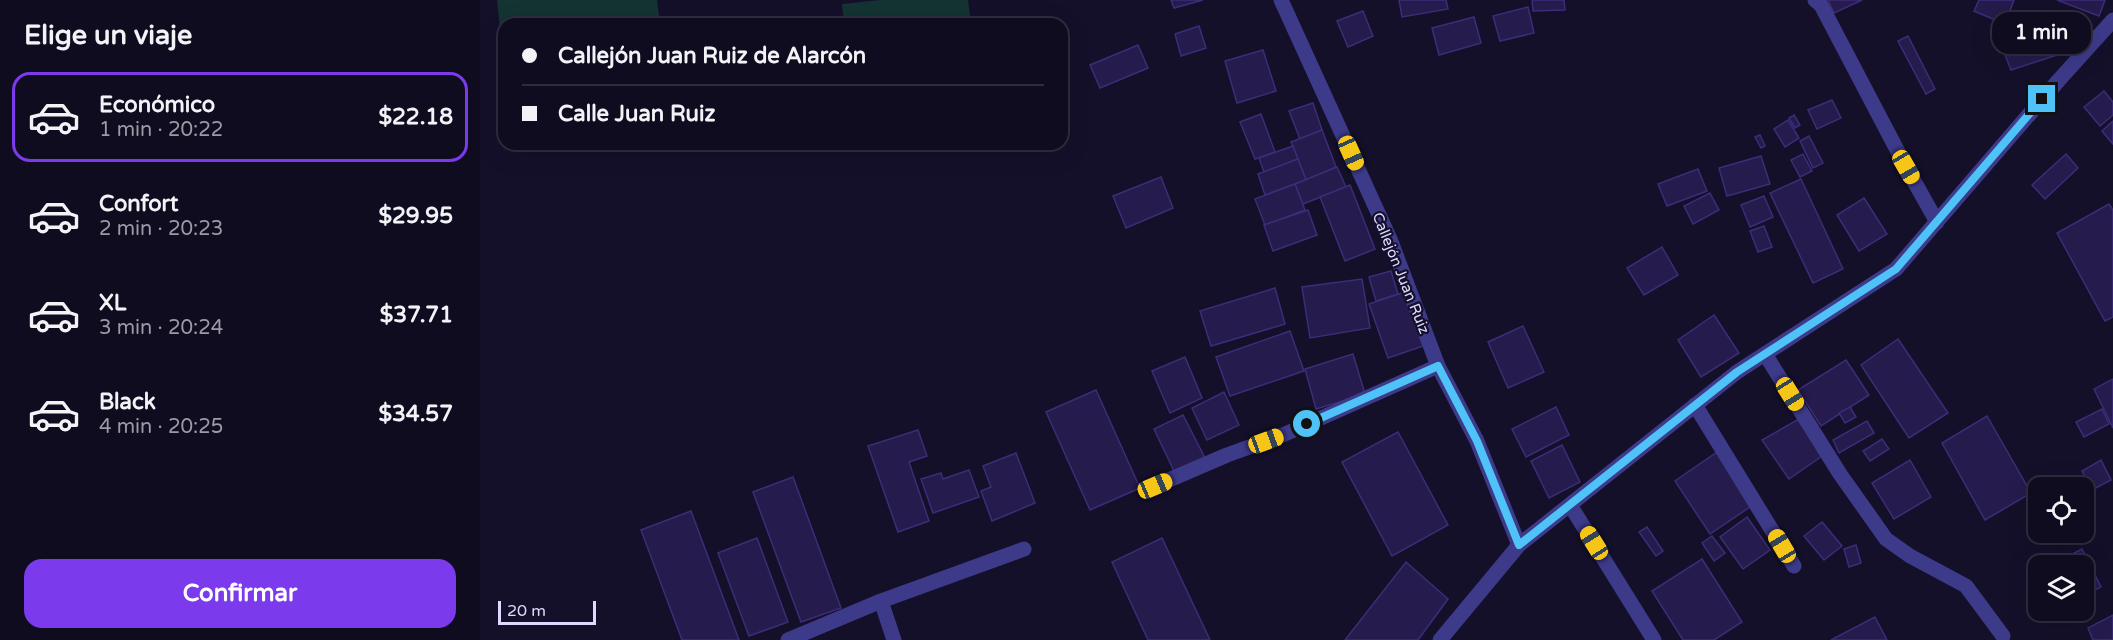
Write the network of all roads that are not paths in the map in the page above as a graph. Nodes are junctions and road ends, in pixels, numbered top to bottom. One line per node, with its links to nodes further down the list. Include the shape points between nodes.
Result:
1 (1281, 0): 6 (street, Callejón Juan Ruiz, via 1390,239)
2 (1815, 0): 4 (street)
3 (2113, 20): 4 (street)
4 (1937, 222): 5 (street, via 1896,269)
5 (1764, 354): 7 (street); 14 (street, via 1886,539 1966,586)
6 (1438, 366): 8 (street); 10 (street, Callejón Juan Ruiz, via 1477,441)
7 (1695, 405): 9 (street); 12 (street)
8 (1155, 486)
9 (1570, 505): 10 (street); 18 (street)
10 (1519, 545): 17 (street)
11 (1024, 549): 13 (street)
12 (1794, 566)
13 (881, 601): 15 (street); 16 (street)
14 (2001, 639)
15 (788, 640)
16 (894, 640)
17 (1440, 640)
18 (1654, 640)

